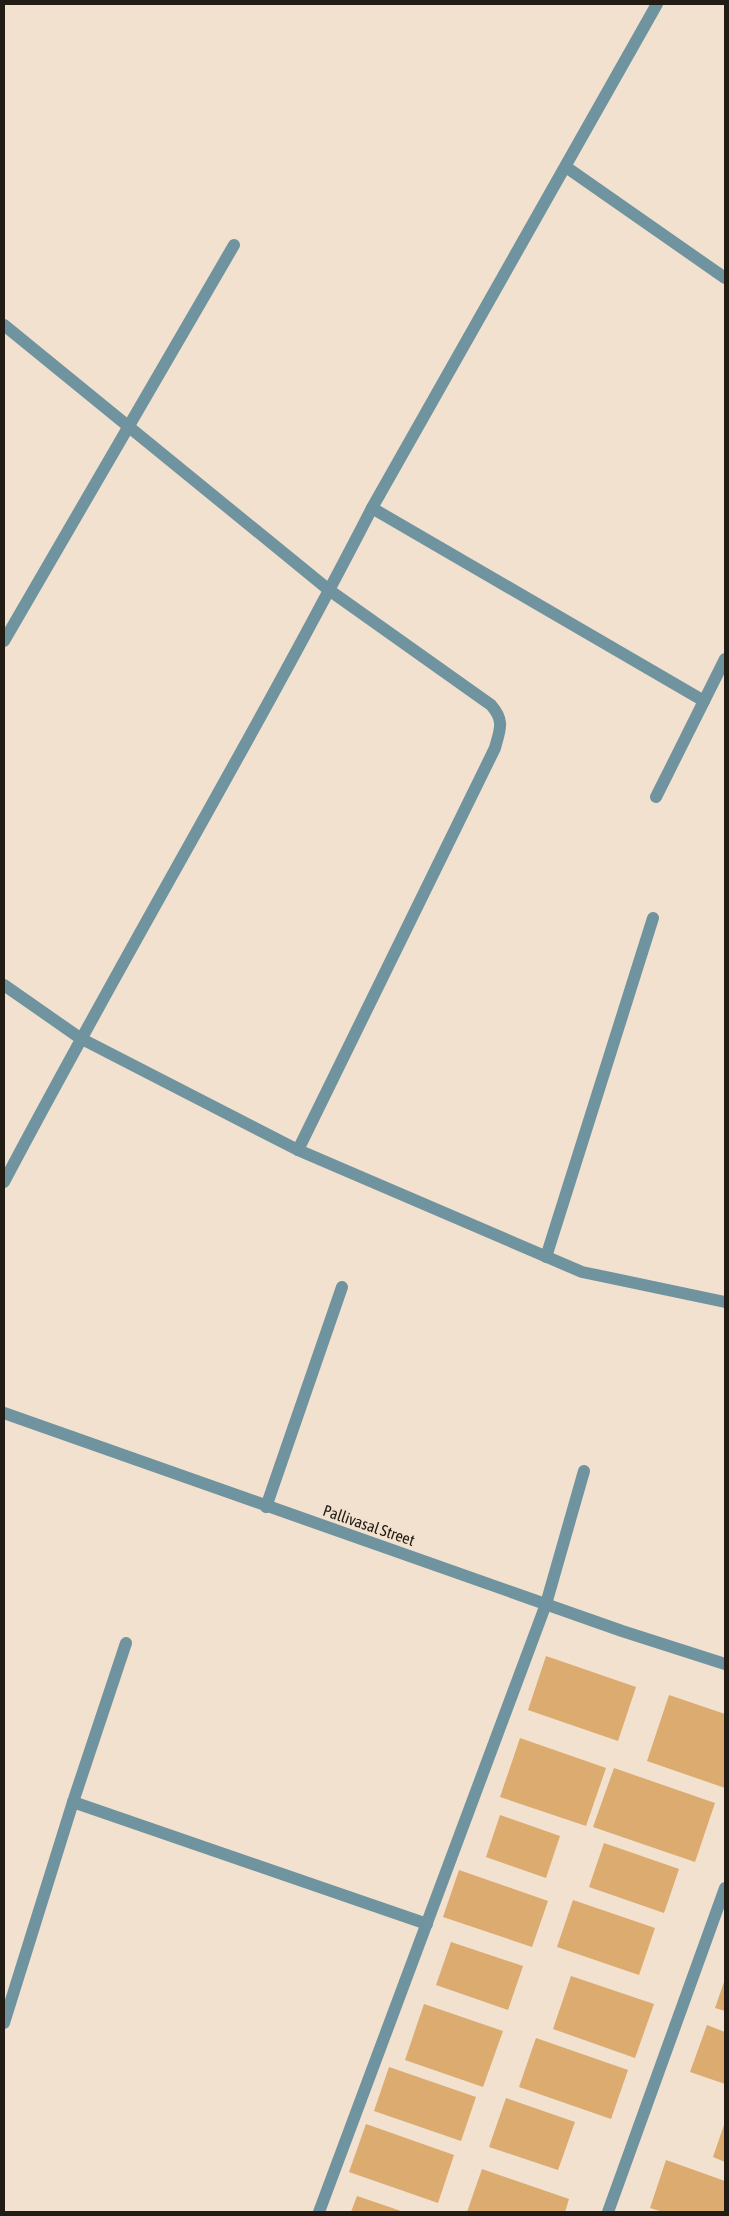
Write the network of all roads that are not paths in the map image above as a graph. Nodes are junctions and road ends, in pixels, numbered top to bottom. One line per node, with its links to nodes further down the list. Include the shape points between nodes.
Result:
1 (657, 4): 2 (street)
2 (566, 167): 4 (street); 7 (street)
3 (234, 245): 6 (street)
4 (725, 278)
5 (4, 325): 6 (street)
6 (129, 426): 8 (street); 9 (street)
7 (372, 508): 8 (street); 11 (street)
8 (330, 590): 15 (street); 16 (street, via 491,705 499,714 500,727 495,748)
9 (4, 641)
10 (725, 659): 11 (street)
11 (704, 701): 12 (street)
12 (656, 797)
13 (652, 918): 18 (street)
14 (4, 985): 15 (street)
15 (80, 1038): 16 (street); 17 (street)
16 (298, 1150): 18 (street)
17 (4, 1182)
18 (546, 1257): 20 (street, via 582,1272)
19 (342, 1287): 23 (street)
20 (725, 1302)
21 (4, 1413): 23 (street, Pallivasal Street)
22 (584, 1471): 24 (street)
23 (266, 1507): 24 (street, Pallivasal Street)
24 (546, 1604): 26 (street, Pallivasal Street); 29 (street)
25 (126, 1643): 27 (street)
26 (725, 1664)
27 (73, 1802): 29 (street); 30 (street)
28 (725, 1888): 32 (street)
29 (427, 1924): 31 (street)
30 (4, 2023)
31 (319, 2212)
32 (608, 2212)

